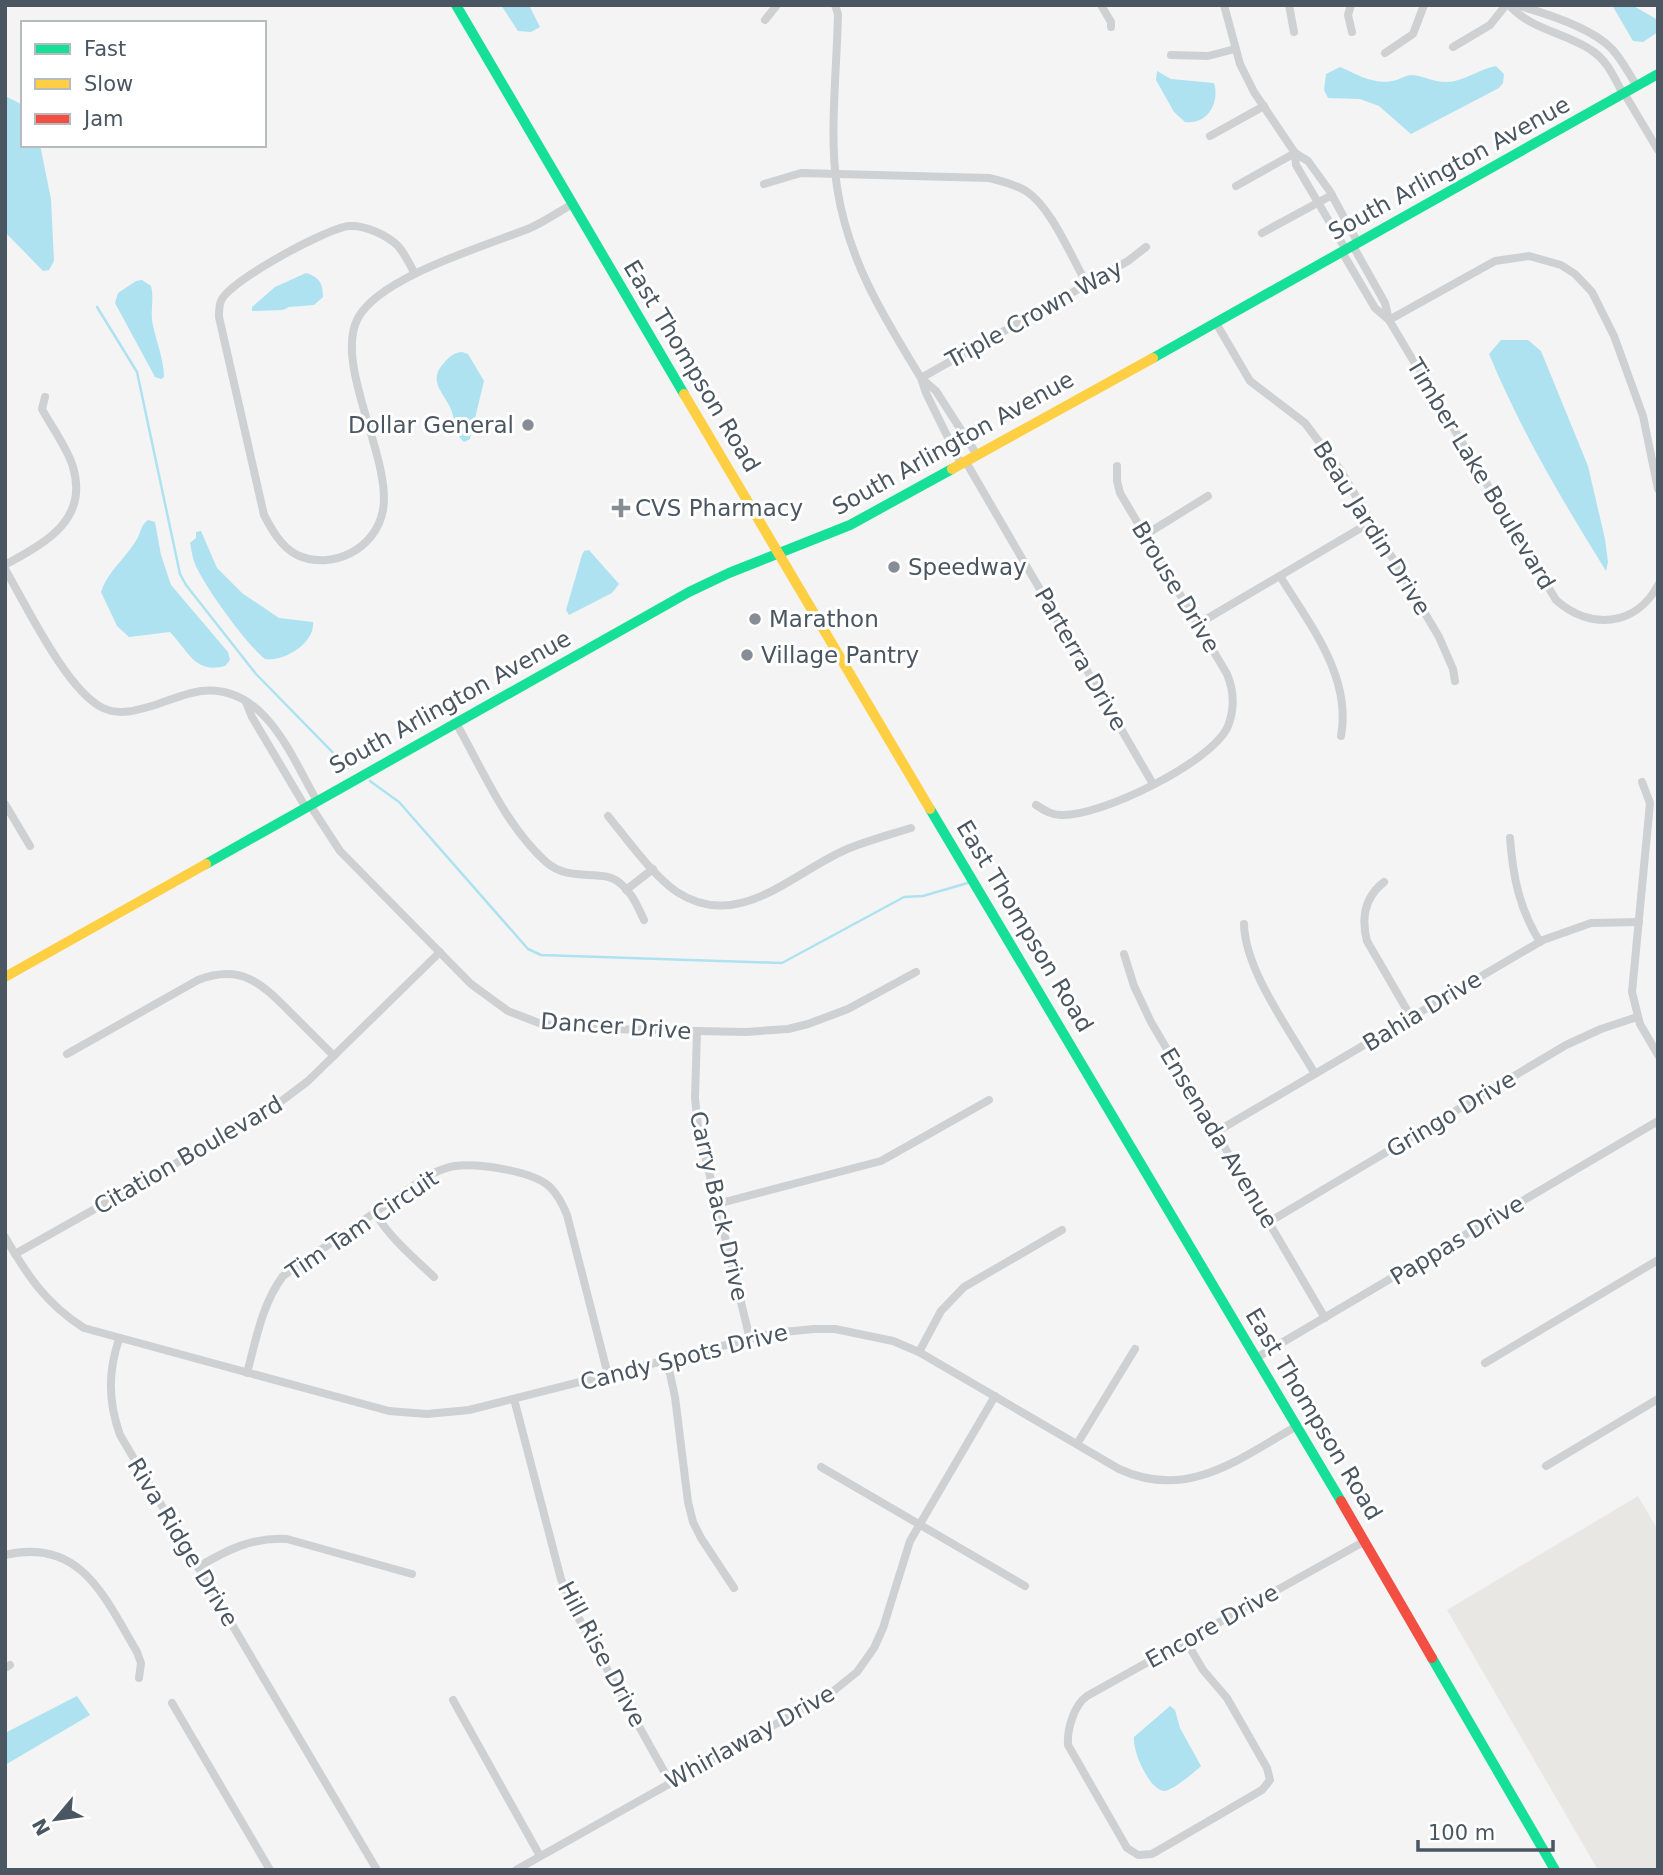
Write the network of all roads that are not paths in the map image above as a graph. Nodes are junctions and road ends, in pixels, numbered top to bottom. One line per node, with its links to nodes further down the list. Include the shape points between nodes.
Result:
1 (456, 5): 31 (main road, East Thompson Road)
2 (778, 5): 11 (street)
3 (835, 5): 26 (street)
4 (1101, 5): 12 (street)
5 (1224, 5): 16 (street)
6 (1289, 5): 13 (street)
7 (1351, 5): 14 (street)
8 (1424, 5): 17 (street, via 1413,34)
9 (1508, 5): 15 (street, via 1490,25); 21 (street, via 1529,22 1590,50 1609,67)
10 (1516, 5): 20 (street, via 1599,39 1612,49)
11 (765, 20)
12 (1111, 27)
13 (1294, 32)
14 (1352, 32)
15 (1454, 47)
16 (1235, 49): 18 (street, via 1209,56); 22 (street)
17 (1385, 52)
18 (1171, 55)
19 (1658, 74): 20 (main road, South Arlington Avenue)
20 (1637, 86): 21 (main road, South Arlington Avenue)
21 (1624, 93): 24 (street); 34 (main road, South Arlington Avenue)
22 (1264, 106): 23 (street); 25 (street)
23 (1210, 136)
24 (1658, 150)
25 (1296, 153): 28 (street); 29 (street, Timber Lake Boulevard, via 1308,161); 30 (street, Timber Lake Boulevard, via 1296,164)
26 (836, 174): 27 (street, via 801,173); 36 (street, via 1008,182 1028,192 1044,209); 39 (street, via 859,268)
27 (764, 184)
28 (1236, 186)
29 (1332, 195): 30 (street); 34 (street, Timber Lake Boulevard)
30 (1319, 202): 32 (street); 34 (street, Timber Lake Boulevard)
31 (571, 205): 35 (street, via 532,227); 48 (main road, East Thompson Road)
32 (1262, 233)
33 (1146, 247): 36 (street, Triple Crown Way)
34 (1350, 248): 37 (street, Timber Lake Boulevard, via 1376,308); 38 (main road, South Arlington Avenue)
35 (415, 274): 35 (street, via 369,304 352,337 353,360 383,486 383,510 376,530 360,548 341,558 318,561 295,554 274,535 264,515 219,317 221,301 245,279 318,235 350,226 371,230 399,247)
36 (1087, 284): 39 (street, Triple Crown Way)
37 (1389, 320): 44 (street, via 1495,261 1528,256 1561,265 1592,292 1614,336 1643,416); 51 (street, Timber Lake Boulevard, via 1556,600 1569,611 1605,621 1643,605)
38 (1216, 323): 41 (main road, South Arlington Avenue); 46 (street, Beau Jardin Drive, via 1246,376 1307,426)
39 (921, 377): 41 (street, via 936,391); 42 (street, Parterra Drive)
40 (45, 397): 49 (street, via 42,409 73,466 73,508 49,540)
41 (977, 456): 42 (main road, South Arlington Avenue)
42 (964, 463): 48 (main road, South Arlington Avenue, via 848,526); 58 (street, Parterra Drive)
43 (1117, 466): 47 (street, Brouse Drive, via 1120,493)
44 (1658, 489)
45 (1208, 496): 47 (street)
46 (1371, 522): 50 (street); 53 (street, Beau Jardin Drive, via 1444,644)
47 (1145, 535): 52 (street, Brouse Drive)
48 (780, 554): 55 (main road, South Arlington Avenue, via 699,586); 100 (main road, East Thompson Road)
49 (5, 567): 54 (street, via 73,683 103,708 129,712 200,691 223,691)
50 (1280, 576): 52 (street); 56 (street, via 1333,667 1343,703)
51 (1658, 585)
52 (1198, 624): 58 (street, Brouse Drive, via 1227,674 1233,709 1213,747)
53 (1455, 681)
54 (245, 699): 60 (street, via 252,717); 60 (street, via 268,719)
55 (456, 723): 60 (main road, South Arlington Avenue); 68 (street, via 511,821 548,864 570,875 607,877)
56 (1341, 736)
57 (1642, 782): 70 (street, via 1650,803)
58 (1153, 784): 61 (street, via 1108,806 1080,813 1055,815)
59 (5, 804): 65 (street)
60 (311, 805): 73 (street, Dancer Drive, via 340,851); 76 (main road, South Arlington Avenue)
61 (1036, 805)
62 (608, 816): 66 (street)
63 (911, 828): 66 (street, via 845,850 763,896 734,905 684,896)
64 (1510, 838): 72 (street, via 1518,898)
65 (30, 846)
66 (653, 869): 68 (street)
67 (1384, 882): 77 (street, via 1366,906 1364,932)
68 (626, 890): 69 (street)
69 (644, 920)
70 (1639, 922): 72 (street, Bahia Drive, via 1591,923); 78 (street, via 1632,992)
71 (1244, 924): 83 (street, via 1252,965)
72 (1539, 942): 77 (street, Bahia Drive)
73 (440, 952): 79 (street, Dancer Drive, via 480,993 527,1020 568,1028); 82 (street, Citation Boulevard)
74 (1124, 954): 86 (street, Ensenada Avenue, via 1143,1009)
75 (916, 972): 79 (street, Dancer Drive, via 848,1009 808,1024 767,1032)
76 (5, 977)
77 (1411, 1017): 83 (street, Bahia Drive)
78 (1637, 1017): 81 (street); 89 (street, Gringo Drive, via 1577,1040)
79 (697, 1031): 87 (street, Carry Back Drive, via 698,1128)
80 (67, 1054): 82 (street, via 198,980 227,973 266,988)
81 (1658, 1055)
82 (334, 1056): 92 (street, Citation Boulevard, via 267,1112)
83 (1315, 1074): 86 (street, Bahia Drive)
84 (989, 1100): 87 (street, via 881,1161)
85 (1658, 1121): 95 (street, Pappas Drive)
86 (1216, 1132): 89 (street, Ensenada Avenue)
87 (717, 1204): 97 (street, Carry Back Drive)
88 (375, 1213): 94 (street, via 402,1250); 103 (street, Tim Tam Circuit, via 283,1276 267,1302); 104 (street, Tim Tam Circuit, via 429,1175 454,1166 522,1173 549,1186 567,1215)
89 (1269, 1222): 95 (street, Ensenada Avenue)
90 (1062, 1230): 99 (street, via 964,1287 941,1311)
91 (5, 1237): 92 (street)
92 (15, 1254): 96 (street, via 43,1296 59,1310 84,1328)
93 (1658, 1260): 102 (street)
94 (435, 1277)
95 (1325, 1318): 100 (street, Pappas Drive)
96 (119, 1339): 103 (street, Candy Spots Drive); 115 (street, Riva Ridge Drive, via 110,1372 116,1425)
97 (750, 1339): 99 (street, Candy Spots Drive, via 793,1330 835,1329 873,1335); 101 (street, Candy Spots Drive)
98 (1135, 1349): 109 (street)
99 (919, 1352): 105 (street, Candy Spots Drive)
100 (1256, 1359): 108 (main road, East Thompson Road)
101 (667, 1360): 104 (street, Candy Spots Drive); 118 (street, via 693,1522)
102 (1485, 1363)
103 (247, 1373): 106 (street, Candy Spots Drive, via 379,1410 409,1413 457,1412)
104 (608, 1376): 106 (street, Candy Spots Drive)
105 (995, 1396): 109 (street, Candy Spots Drive); 112 (street, Whirlaway Drive)
106 (514, 1399): 123 (street, Hill Rise Drive, via 565,1589)
107 (1658, 1399): 111 (street)
108 (1297, 1426): 109 (street, Candy Spots Drive, via 1211,1473 1179,1481 1130,1474); 113 (main road, East Thompson Road)
109 (1077, 1444)
110 (821, 1466): 112 (street)
111 (1546, 1466)
112 (920, 1525): 117 (street); 123 (street, Whirlaway Drive, via 904,1554 883,1628 857,1672 831,1693)
113 (1365, 1541): 119 (street, Encore Drive); 128 (main road, East Thompson Road)
114 (5, 1555): 120 (street, via 48,1553 84,1571 137,1652)
115 (198, 1567): 116 (street, via 237,1545 270,1538); 126 (street, Riva Ridge Drive)
116 (412, 1574)
117 (1025, 1587)
118 (734, 1588)
119 (1186, 1641): 119 (street, Encore Drive, via 1083,1699 1068,1740 1127,1848 1138,1855 1152,1854 1262,1790 1270,1780 1227,1698)
120 (139, 1678)
121 (453, 1700): 124 (street)
122 (172, 1703): 125 (street)
123 (670, 1782): 124 (street, Whirlaway Drive)
124 (540, 1856): 127 (street, Whirlaway Drive)
125 (270, 1870)
126 (377, 1870)
127 (516, 1870)
128 (1555, 1870)

